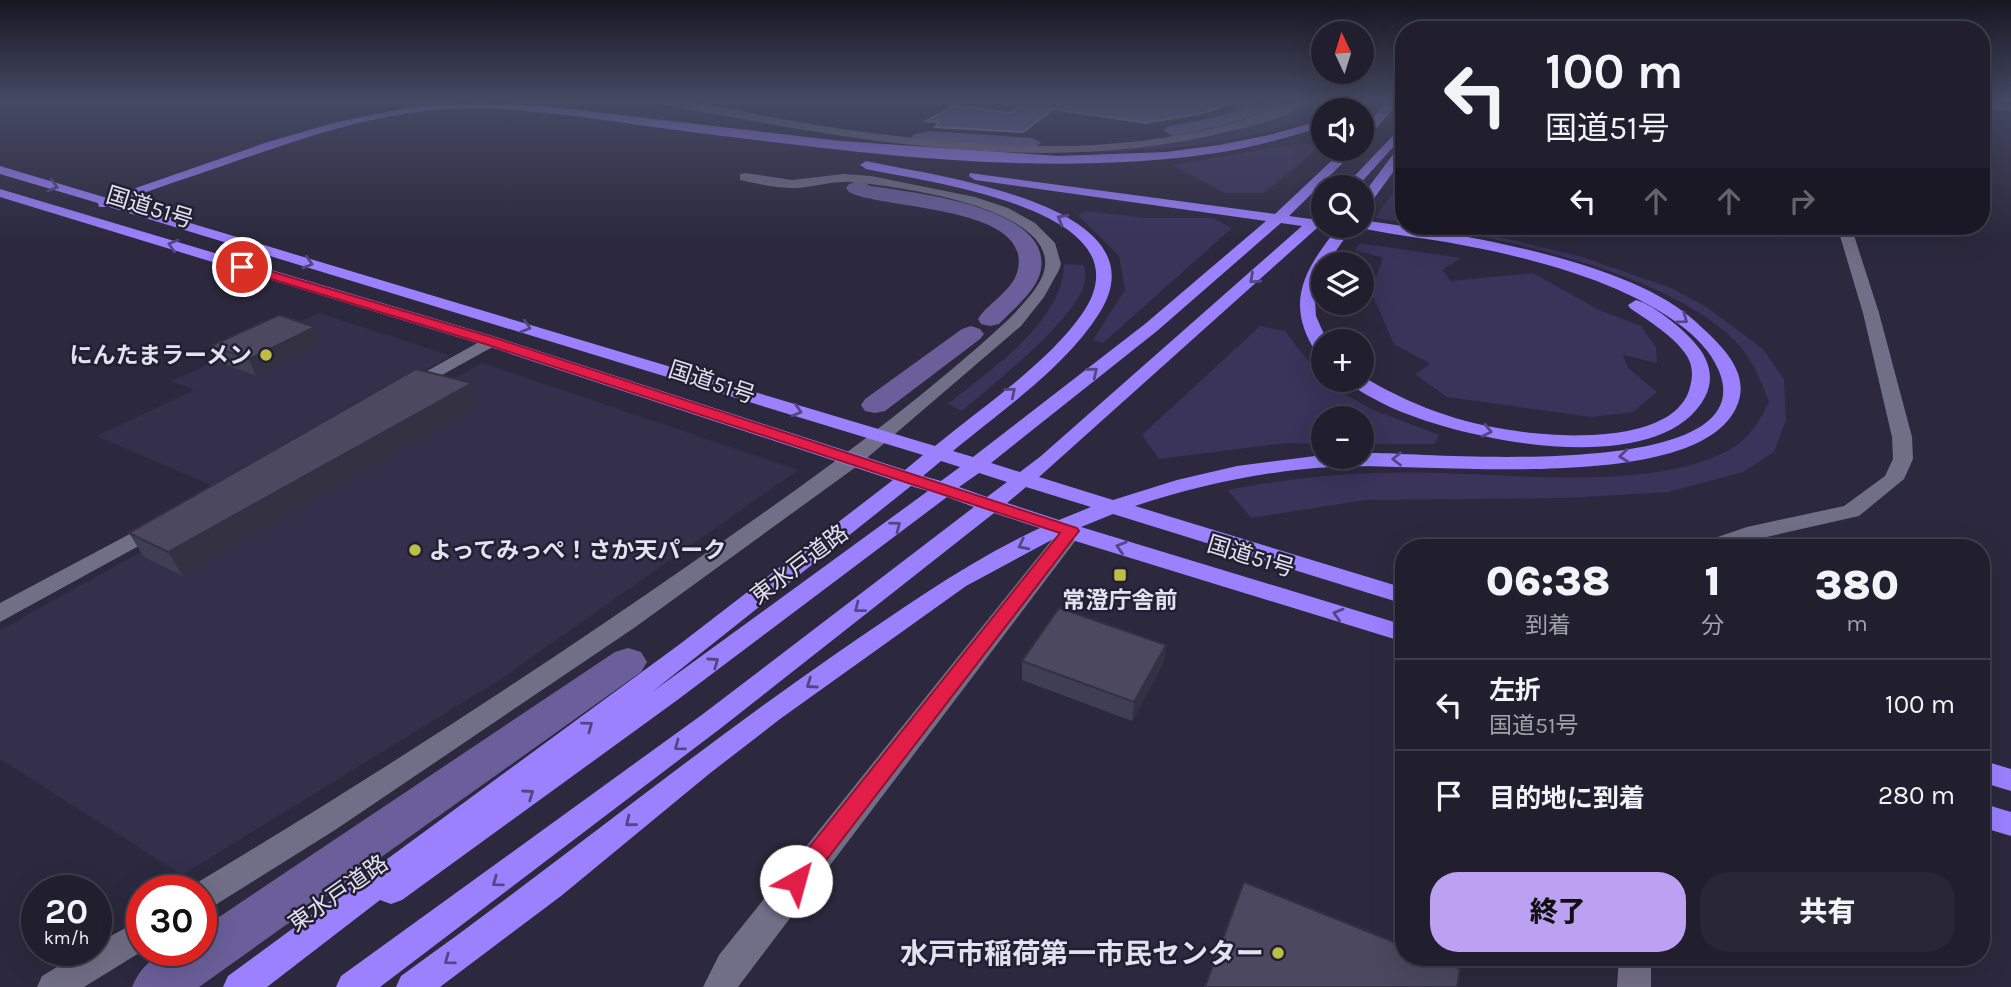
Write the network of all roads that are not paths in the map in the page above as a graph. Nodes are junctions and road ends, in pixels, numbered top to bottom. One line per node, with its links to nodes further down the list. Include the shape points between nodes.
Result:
1 (264, 147): 17 (highway)
2 (298, 147): 18 (highway)
3 (749, 147): 9 (highway)
4 (846, 147): 7 (highway, via 1033,159 1124,158); 19 (highway, via 884,157)
5 (960, 147): 6 (street)
6 (1112, 147)
7 (1221, 147)
8 (1386, 147): 13 (highway)
9 (813, 156)
10 (1395, 160): 15 (highway)
11 (1338, 161): 50 (highway, 東水戸道路, one-way to 11, via 734,648 1002,445 1198,289)
12 (0, 170): 17 (highway, 国道51号, one-way to 17)
13 (1361, 175)
14 (745, 177): 33 (street, via 790,184 850,178 959,196 1017,216 1045,239 1053,264 1023,313)
15 (1374, 189)
16 (0, 193): 20 (highway, 国道51号)
17 (107, 202): 18 (highway, 国道51号); 20 (highway)
18 (125, 208): 20 (highway); 33 (highway, 国道51号, one-way to 33)
19 (1311, 215)
20 (83, 217): 30 (highway, 国道51号, one-way to 20)
21 (1311, 226): 49 (highway, one-way to 21, via 716,630 959,437 1076,334 1097,303 1105,279 1100,256 1077,228 1003,195 860,163)
22 (1374, 226): 24 (highway, one-way to 24)
23 (1311, 227): 51 (highway, one-way to 51, via 1048,460 712,721)
24 (1395, 230)
25 (1374, 235): 31 (highway, one-way to 25, via 1455,424 1543,440 1581,441 1620,439 1669,424 1695,403 1702,379 1698,361 1674,331 1635,304 1587,283 1481,252)
26 (1425, 235): 52 (highway, one-way to 52, via 1527,253 1614,283 1675,313 1702,333 1725,362 1732,389 1724,415 1691,440 1633,455 1584,460 1317,462 1220,475 1074,521 958,581 741,733 564,875)
27 (1847, 235): 37 (street, via 1871,313 1902,437 1903,459 1894,479 1852,511)
28 (1329, 238): 29 (highway, via 1307,291)
29 (1312, 329)
30 (490, 341): 32 (street); 34 (highway, 国道51号)
31 (1374, 390)
32 (394, 395)
33 (883, 437): 34 (street); 38 (highway, 国道51号)
34 (853, 460): 36 (highway, 国道51号); 45 (street, via 614,629)
35 (179, 514): 39 (street)
36 (1071, 531): 40 (highway, 国道51号, one-way to 36); 53 (street, via 853,807 731,966)
37 (1733, 539)
38 (1395, 593)
39 (0, 614)
40 (1395, 631)
41 (1990, 774): 42 (highway)
42 (2011, 780)
43 (1990, 818): 44 (highway)
44 (2011, 824)
45 (217, 887)
46 (126, 944): 48 (street)
47 (1635, 966): 54 (street)
48 (54, 987)
49 (240, 987)
50 (251, 987)
51 (353, 987)
52 (413, 987)
53 (720, 987)
54 (1634, 987)

